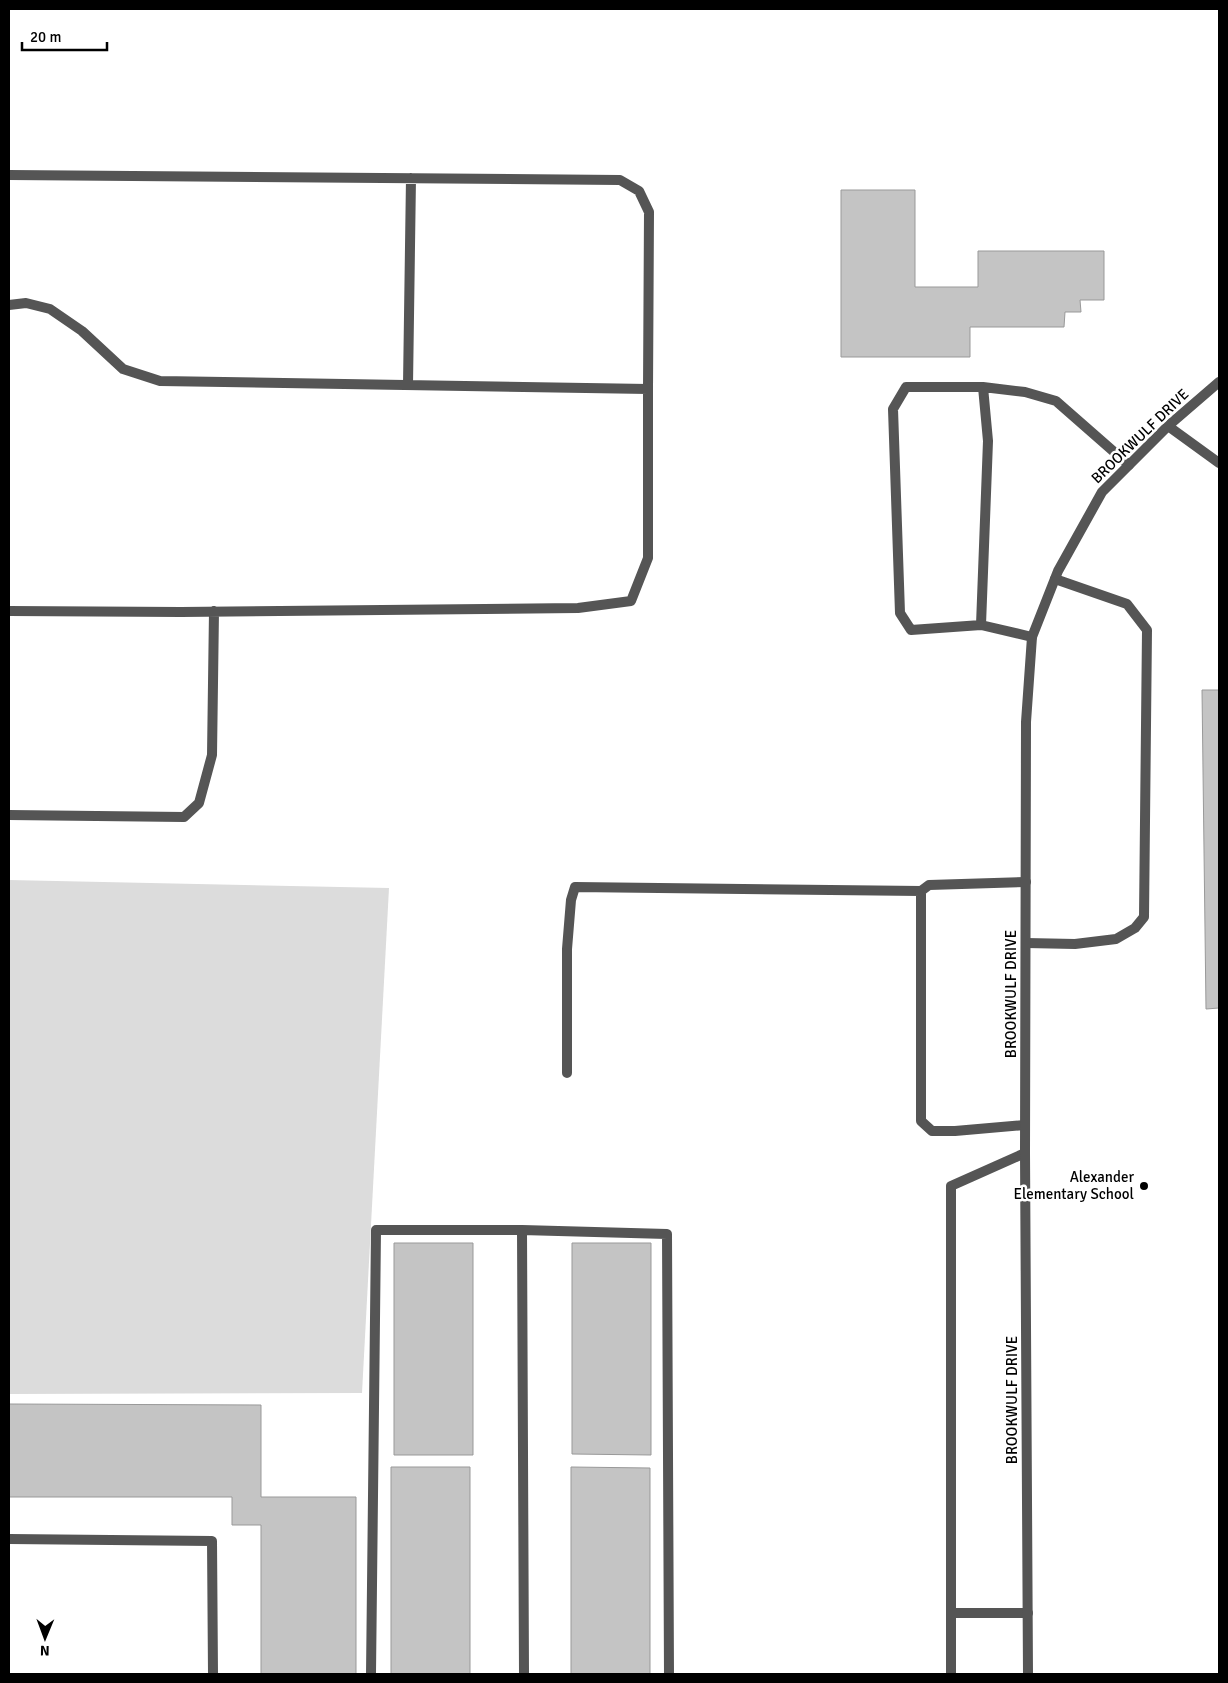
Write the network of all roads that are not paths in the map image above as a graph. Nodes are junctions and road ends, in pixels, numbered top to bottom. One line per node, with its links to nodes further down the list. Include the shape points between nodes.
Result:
1 (9, 175): 2 (street)
2 (411, 178): 5 (street); 7 (street, via 620,180 639,191 649,212)
3 (9, 305): 5 (street, via 26,303 50,309 82,331 123,369 160,381)
4 (1219, 382): 8 (street, BROOKWULF DRIVE)
5 (408, 385): 7 (street)
6 (983, 387): 10 (street, via 1024,392 1056,401); 14 (street, via 988,440); 14 (street, via 906,387 893,409 900,613 911,630)
7 (648, 389): 13 (street, via 648,558 631,601 578,608)
8 (1168, 426): 9 (street); 10 (street, BROOKWULF DRIVE)
9 (1219, 463)
10 (1129, 465): 11 (street, BROOKWULF DRIVE, via 1102,492)
11 (1055, 579): 15 (street, BROOKWULF DRIVE); 19 (street, via 1127,604 1147,630 1144,917 1116,939 1075,944)
12 (9, 611): 13 (street)
13 (214, 611): 16 (street, via 212,754 199,803 184,817)
14 (980, 625): 15 (street)
15 (1032, 637): 17 (street, BROOKWULF DRIVE, via 1026,722)
16 (9, 814)
17 (1026, 882): 18 (street, via 929,885); 19 (street, BROOKWULF DRIVE)
18 (921, 891): 20 (street, via 575,887 567,949); 21 (street, via 921,1121 932,1130 940,1131)
19 (1026, 943): 21 (street, BROOKWULF DRIVE)
20 (567, 1073)
21 (1025, 1125): 22 (street, BROOKWULF DRIVE)
22 (1025, 1153): 25 (street, BROOKWULF DRIVE); 26 (street, via 951,1186)
23 (522, 1230): 28 (street, via 376,1230); 29 (street); 30 (street, via 667,1234)
24 (9, 1539): 27 (street, via 212,1541)
25 (1028, 1612): 26 (street); 32 (street, BROOKWULF DRIVE)
26 (950, 1613): 31 (street)
27 (212, 1674)
28 (371, 1674)
29 (524, 1674)
30 (669, 1674)
31 (951, 1674)
32 (1028, 1674)

